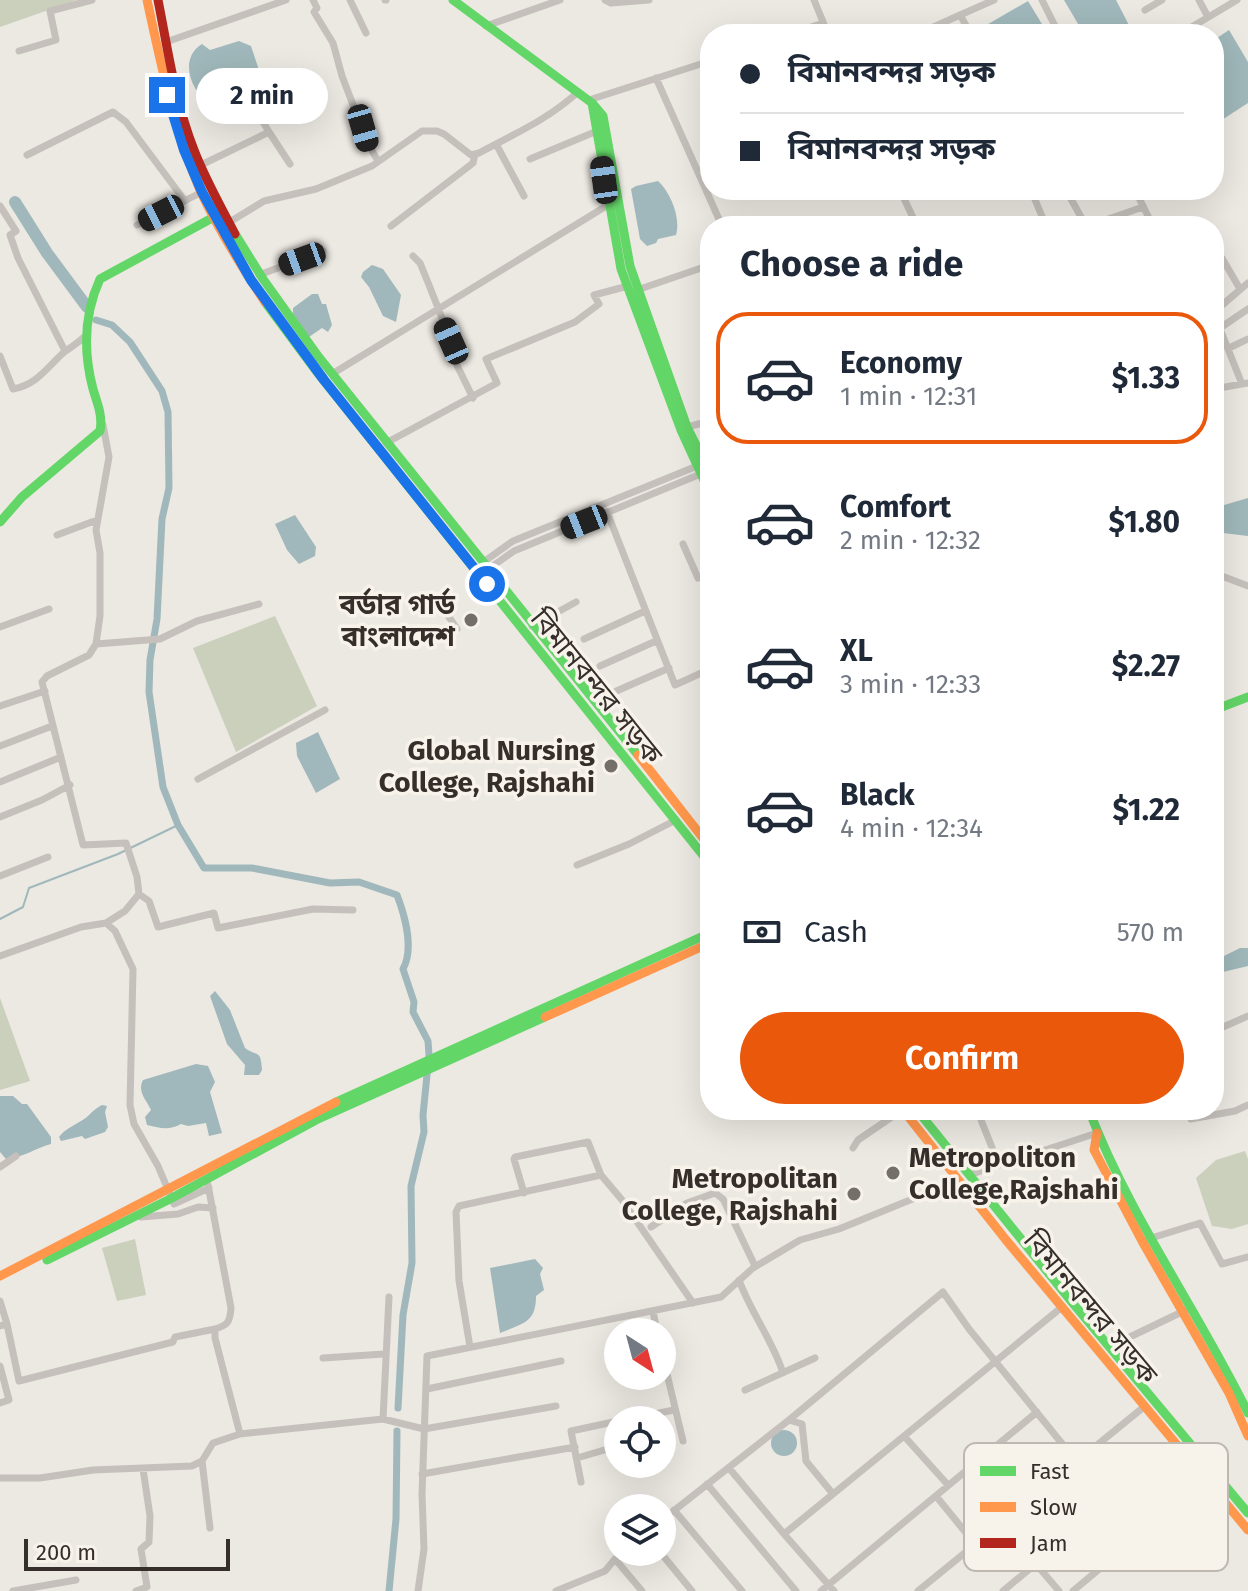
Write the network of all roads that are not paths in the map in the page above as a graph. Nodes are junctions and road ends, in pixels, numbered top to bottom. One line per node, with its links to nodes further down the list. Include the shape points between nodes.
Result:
1 (92, 0): 29 (street, via 50,11 56,40)
2 (147, 0): 45 (main road, বিমানবন্দর সড়ক, via 167,95)
3 (158, 0): 28 (main road, বিমানবন্দর সড়ক)
4 (286, 0): 28 (street)
5 (313, 0): 41 (street)
6 (350, 0): 27 (street)
7 (453, 0): 26 (main road)
8 (560, 0): 26 (street)
9 (605, 0): 10 (street)
10 (649, 0)
11 (814, 0): 20 (street)
12 (994, 0): 18 (street)
13 (1042, 0): 24 (street)
14 (1162, 0): 17 (street)
15 (1199, 0): 19 (street)
16 (1237, 0): 19 (street)
17 (1145, 10)
18 (960, 15): 22 (street); 23 (street)
19 (1208, 17): 25 (street)
20 (823, 23): 21 (street)
21 (820, 24)
22 (940, 24)
23 (965, 24)
24 (1054, 24)
25 (1196, 24)
26 (486, 26): 32 (main road)
27 (366, 33)
28 (166, 42): 43 (main road, বিমানবন্দর সড়ক)
29 (19, 51)
30 (700, 64): 31 (street)
31 (656, 78): 33 (street); 44 (street)
32 (578, 92): 33 (main road); 37 (street, via 544,120)
33 (590, 101): 35 (main road); 66 (main road, via 604,121)
34 (263, 122): 36 (street)
35 (597, 131): 40 (street); 49 (main road)
36 (269, 132): 42 (street); 43 (street)
37 (496, 144): 38 (street); 46 (street)
38 (475, 154): 41 (street, via 444,134 422,131); 57 (street, via 473,163)
39 (27, 155): 48 (street, via 113,112)
40 (530, 159)
41 (378, 161): 55 (street, via 333,183 264,201)
42 (290, 164)
43 (201, 165): 55 (main road, বিমানবন্দর সড়ক)
44 (700, 171)
45 (202, 192): 48 (street); 54 (main road, বিমানবন্দর সড়ক)
46 (524, 196)
47 (1140, 200): 51 (street)
48 (185, 201): 56 (street)
49 (608, 205): 66 (main road, via 616,253); 69 (street)
50 (0, 206): 58 (street, via 16,231)
51 (1143, 207): 52 (street); 53 (street)
52 (1116, 216)
53 (1148, 216)
54 (214, 217): 72 (main road, via 100,279); 94 (main road, বিমানবন্দর সড়ক, via 271,310)
55 (228, 223): 64 (main road, বিমানবন্দর সড়ক)
56 (137, 225)
57 (391, 226)
58 (10, 235): 59 (street); 76 (street)
59 (0, 239)
60 (323, 251): 64 (street)
61 (413, 256): 69 (street)
62 (1224, 261): 67 (street)
63 (700, 268): 66 (street)
64 (259, 275): 78 (main road, বিমানবন্দর সড়ক)
65 (1248, 283): 67 (street)
66 (632, 288): 82 (street, via 594,295 599,304 575,322 486,359 497,383); 85 (main road); 87 (main road)
67 (1240, 289): 68 (street)
68 (1224, 304)
69 (437, 309): 78 (street); 82 (street)
70 (1248, 309): 71 (street)
71 (1224, 325)
72 (84, 337): 76 (street); 83 (main road)
73 (1224, 337): 75 (street)
74 (1248, 339): 75 (street)
75 (1229, 348): 80 (street)
76 (65, 351): 79 (street, via 24,387 13,389)
77 (0, 356): 79 (street)
78 (332, 374): 86 (main road, বিমানবন্দর সড়ক)
79 (4, 378)
80 (1245, 383): 81 (street)
81 (1224, 387)
82 (473, 398): 86 (street)
83 (103, 423): 92 (street, via 109,457); 93 (main road)
84 (700, 424): 85 (street)
85 (687, 427): 88 (main road)
86 (386, 443): 94 (main road, বিমানবন্দর সড়ক)
87 (700, 459)
88 (700, 459)
89 (700, 471): 91 (street)
90 (700, 471): 97 (street, via 513,541)
91 (607, 512): 97 (street); 105 (street)
92 (97, 520): 95 (street); 111 (street)
93 (0, 522)
94 (448, 528): 97 (main road, বিমানবন্দর সড়ক); 128 (main road, বিমানবন্দর সড়ক)
95 (57, 535)
96 (683, 544): 98 (street)
97 (485, 566): 106 (main road, বিমানবন্দর সড়ক)
98 (700, 577)
99 (1224, 577): 100 (street)
100 (1248, 586)
101 (437, 599): 108 (street)
102 (576, 602): 106 (street)
103 (259, 604): 111 (street, via 197,621 160,639)
104 (49, 609): 107 (street)
105 (645, 611): 109 (street); 110 (street)
106 (532, 626): 129 (main road, বিমানবন্দর সড়ক)
107 (0, 627)
108 (457, 629)
109 (584, 639)
110 (656, 641): 112 (street); 113 (street)
111 (96, 644): 115 (street, via 89,655 47,676 42,682)
112 (600, 666)
113 (669, 668): 114 (street, via 675,685); 116 (street)
114 (700, 674)
115 (45, 691): 118 (street); 121 (street)
116 (605, 696)
117 (1248, 697): 119 (main road)
118 (0, 706)
119 (1224, 706)
120 (325, 710): 124 (street)
121 (52, 726): 122 (street); 123 (street)
122 (0, 746)
123 (61, 757): 125 (street); 126 (street)
124 (198, 779)
125 (0, 782)
126 (70, 785): 127 (street); 134 (street, via 83,845 126,843)
127 (0, 817)
128 (676, 820): 130 (main road, বিমানবন্দর সড়ক); 132 (street)
129 (700, 835)
130 (700, 851)
131 (48, 857): 133 (street)
132 (577, 865)
133 (0, 876)
134 (139, 894): 135 (street, via 149,901 158,927 214,913 218,928 313,909); 136 (street)
135 (353, 910)
136 (106, 923): 139 (street); 160 (street, via 133,969 134,1124)
137 (700, 938): 142 (main road)
138 (700, 948): 142 (main road)
139 (0, 956)
140 (1248, 1016): 141 (street)
141 (1224, 1027)
142 (438, 1060): 143 (main road)
143 (419, 1069): 158 (main road, via 316,1120); 160 (main road, via 312,1113)
144 (1248, 1105): 145 (street)
145 (1224, 1113)
146 (887, 1120): 152 (street)
147 (911, 1120): 157 (main road, বিমানবন্দর সড়ক)
148 (924, 1120): 157 (main road, বিমানবন্দর সড়ক)
149 (981, 1120): 154 (street)
150 (1092, 1120): 151 (main road)
151 (1097, 1133): 154 (street); 164 (main road)
152 (853, 1148)
153 (16, 1156): 155 (street)
154 (999, 1165): 157 (street)
155 (0, 1167)
156 (601, 1175): 159 (street); 159 (street, via 588,1142 520,1155 514,1159); 172 (street)
157 (964, 1177): 166 (street, via 800,1240); 173 (main road, বিমানবন্দর সড়ক); 180 (main road, বিমানবন্দর সড়ক)
158 (208, 1184): 160 (main road); 161 (street)
159 (524, 1193): 179 (street, via 459,1206 456,1212 459,1281)
160 (169, 1194): 162 (main road); 167 (main road)
161 (213, 1208): 162 (street); 178 (street, via 231,1308 230,1321)
162 (133, 1217): 169 (main road)
163 (651, 1227): 166 (street, via 687,1203 715,1193 723,1199)
164 (1146, 1240): 165 (street, via 1200,1223 1222,1264); 174 (main road)
165 (1248, 1257)
166 (755, 1266): 168 (street)
167 (0, 1276)
168 (739, 1280): 172 (street, via 721,1297); 187 (street)
169 (0, 1284)
170 (389, 1297): 181 (street)
171 (0, 1301): 177 (street)
172 (693, 1303): 175 (street)
173 (1062, 1307): 185 (street); 192 (main road, বিমানবন্দর সড়ক)
174 (1186, 1310): 180 (street); 194 (main road); 202 (main road)
175 (653, 1311): 176 (street); 179 (street)
176 (654, 1318)
177 (4, 1325): 178 (street, via 19,1381)
178 (215, 1329): 200 (street)
179 (470, 1347): 188 (street, via 427,1356)
180 (1109, 1347): 208 (main road, বিমানবন্দর সড়ক)
181 (384, 1354): 182 (street); 196 (street)
182 (323, 1358)
183 (815, 1358): 187 (street)
184 (561, 1361): 188 (street)
185 (997, 1363): 193 (street); 197 (street, via 943,1292); 201 (street)
186 (0, 1366): 190 (street, via 9,1400)
187 (783, 1373): 189 (street)
188 (427, 1389): 199 (street)
189 (745, 1390)
190 (0, 1403)
191 (556, 1406): 199 (street)
192 (1145, 1406): 206 (street); 207 (main road, বিমানবন্দর সড়ক)
193 (1037, 1412): 204 (street); 205 (street)
194 (1248, 1413)
195 (676, 1417): 203 (street)
196 (383, 1419): 199 (street); 200 (street)
197 (789, 1420): 213 (street); 222 (street, via 802,1424 806,1461)
198 (604, 1424): 209 (street, via 571,1431)
199 (424, 1429): 216 (street)
200 (240, 1434): 212 (street, via 213,1443)
201 (904, 1436): 220 (street); 222 (street)
202 (1248, 1436)
203 (683, 1441)
204 (999, 1443)
205 (1062, 1443)
206 (1100, 1443)
207 (1176, 1443)
208 (1189, 1443)
209 (575, 1447): 211 (street); 216 (street)
210 (604, 1450): 211 (street)
211 (577, 1458): 218 (street)
212 (202, 1461): 214 (street); 228 (street)
213 (729, 1468): 219 (street); 231 (street)
214 (143, 1469): 217 (street); 242 (street, via 150,1516 149,1542 141,1549 147,1587)
215 (964, 1472): 220 (street)
216 (422, 1474): 243 (street, via 424,1549)
217 (0, 1478)
218 (581, 1482)
219 (707, 1484): 225 (street); 248 (street)
220 (948, 1485): 223 (street)
221 (1228, 1489): 227 (main road, বিমানবন্দর সড়ক)
222 (833, 1494): 231 (street)
223 (936, 1496): 229 (street); 240 (street)
224 (1228, 1506): 230 (main road, বিমানবন্দর সড়ক)
225 (676, 1508)
226 (676, 1512): 247 (street)
227 (1248, 1513)
228 (210, 1528)
229 (964, 1530)
230 (1248, 1530)
231 (784, 1534): 240 (street)
232 (964, 1553): 250 (street)
233 (609, 1566): 244 (street)
234 (621, 1566): 245 (street)
235 (671, 1566): 246 (street)
236 (1027, 1571): 251 (street)
237 (1043, 1571): 252 (street)
238 (1098, 1571): 253 (street)
239 (76, 1580): 241 (street)
240 (831, 1588): 249 (street)
241 (13, 1591)
242 (136, 1591)
243 (418, 1591)
244 (556, 1591)
245 (642, 1591)
246 (692, 1591)
247 (742, 1591)
248 (796, 1591)
249 (821, 1591)
250 (918, 1591)
251 (1003, 1591)
252 (1059, 1591)
253 (1073, 1591)

